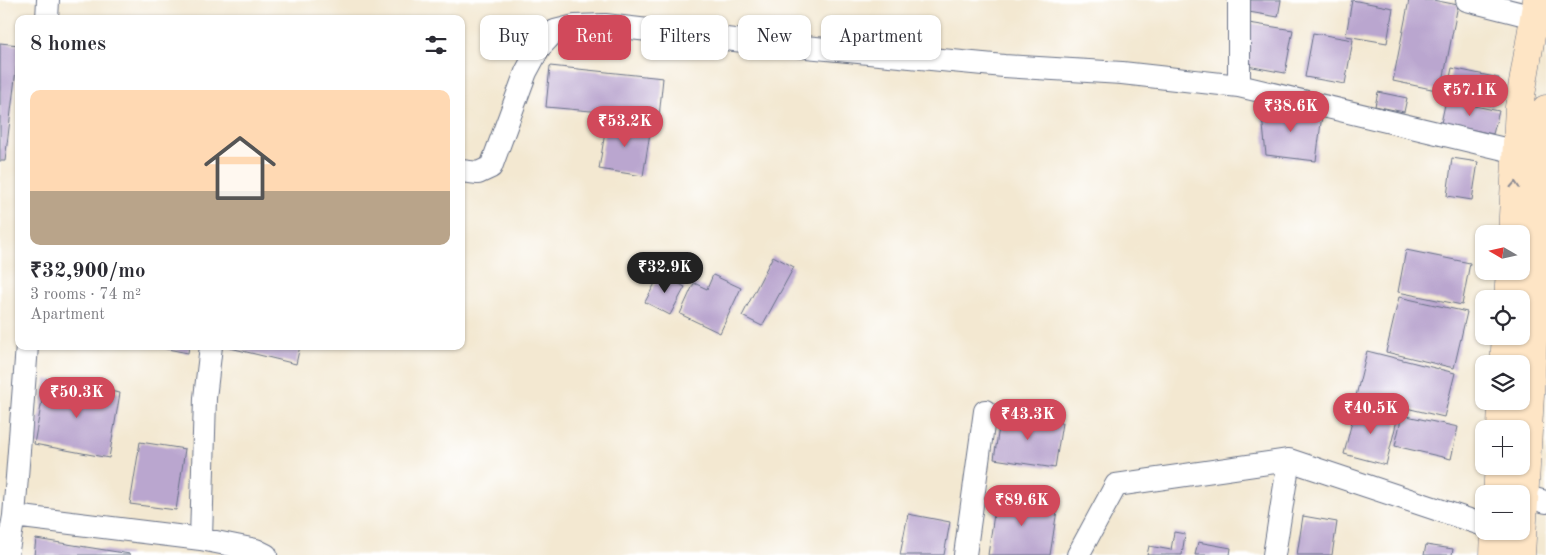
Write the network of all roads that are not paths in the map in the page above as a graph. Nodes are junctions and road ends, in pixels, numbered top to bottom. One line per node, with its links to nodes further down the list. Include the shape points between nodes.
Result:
1 (48, 0): 5 (street)
2 (1239, 0): 6 (street)
3 (1467, 0): 4 (street)
4 (1536, 8): 8 (main road, via 1519,107)
5 (47, 15)
6 (1239, 86): 8 (street); 10 (street, via 1122,72 1004,66 762,43 605,25 575,26 555,31 539,48 526,72 491,167)
7 (1546, 110): 9 (main road)
8 (1517, 152): 11 (main road, one-way to 8)
9 (1545, 154): 16 (main road)
10 (470, 172)
11 (1513, 225)
12 (27, 350): 17 (street)
13 (211, 350): 19 (street, via 205,398)
14 (985, 411): 23 (street)
15 (1289, 460): 18 (street); 24 (street, via 1116,486); 25 (street)
16 (1535, 499): 27 (main road)
17 (14, 516): 19 (street); 21 (street)
18 (1475, 522)
19 (201, 540): 22 (street, via 256,550)
20 (1495, 540): 26 (main road)
21 (8, 555)
22 (266, 555)
23 (965, 555)
24 (1078, 555)
25 (1274, 555)
26 (1494, 555)
27 (1520, 555)

